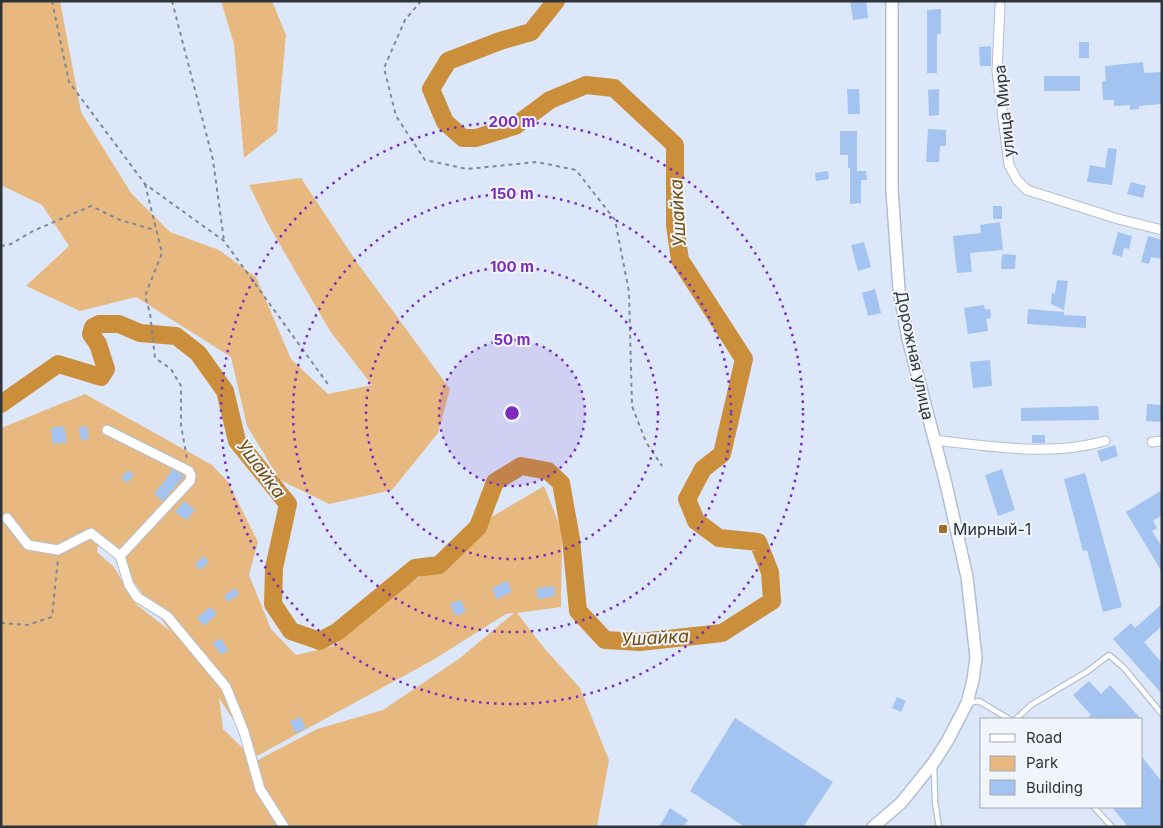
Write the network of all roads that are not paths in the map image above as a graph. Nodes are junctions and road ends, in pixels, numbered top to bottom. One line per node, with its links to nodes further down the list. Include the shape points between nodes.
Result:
1 (892, 1): 5 (street, Дорожная улица, via 892,190 899,290)
2 (1000, 6): 3 (street, улица Мира, via 997,71 1009,165 1016,180 1027,190 1118,220)
3 (1162, 230)
4 (107, 430): 10 (street, via 189,471 191,476 190,481)
5 (934, 440): 6 (street, via 1013,448 1070,448); 11 (street, Дорожная улица, via 967,577 976,657)
6 (1105, 441)
7 (1162, 441): 8 (street)
8 (1152, 442)
9 (6, 518): 10 (street, via 28,545 58,550 91,533)
10 (120, 556): 17 (street, via 129,585 137,597 167,616 226,687 244,732 260,789)
11 (967, 703): 13 (lane, via 979,701); 15 (street, Дорожная улица)
12 (1162, 714): 14 (lane, via 1109,655 1088,672 1031,705)
13 (1007, 718)
14 (1017, 718)
15 (934, 762): 18 (street, Дорожная улица, via 901,803); 19 (lane)
16 (1095, 808): 20 (lane)
17 (284, 827)
18 (873, 827)
19 (939, 827)
20 (1112, 827)

